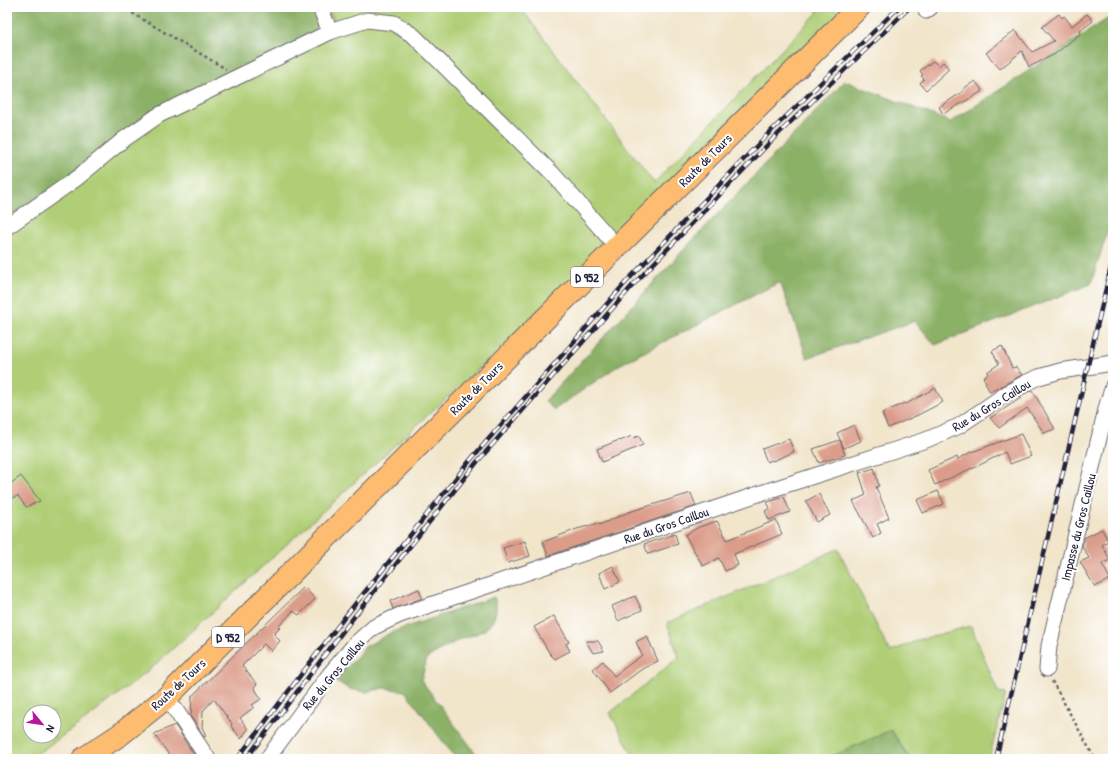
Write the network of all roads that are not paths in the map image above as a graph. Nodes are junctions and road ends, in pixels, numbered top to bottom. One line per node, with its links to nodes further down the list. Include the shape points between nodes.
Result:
1 (320, 7): 3 (street)
2 (860, 7): 5 (main road, Route de Tours / D 952)
3 (330, 32): 4 (street, via 159,114 77,178); 5 (street, via 367,20 394,23 414,36 552,173)
4 (7, 227)
5 (617, 247): 9 (main road, Route de Tours / D 952)
6 (1113, 363): 12 (street, Rue du Gros Caillou, via 1039,377 1009,392 959,426 926,440 490,584 400,615 374,627 355,644 329,675)
7 (1113, 386): 8 (street, Impasse du Gros Caillou, via 1049,646)
8 (1047, 669)
9 (167, 697): 10 (main road, Route de Tours / D 952, via 121,734); 11 (street)
10 (83, 759)
11 (208, 759)
12 (267, 759)

